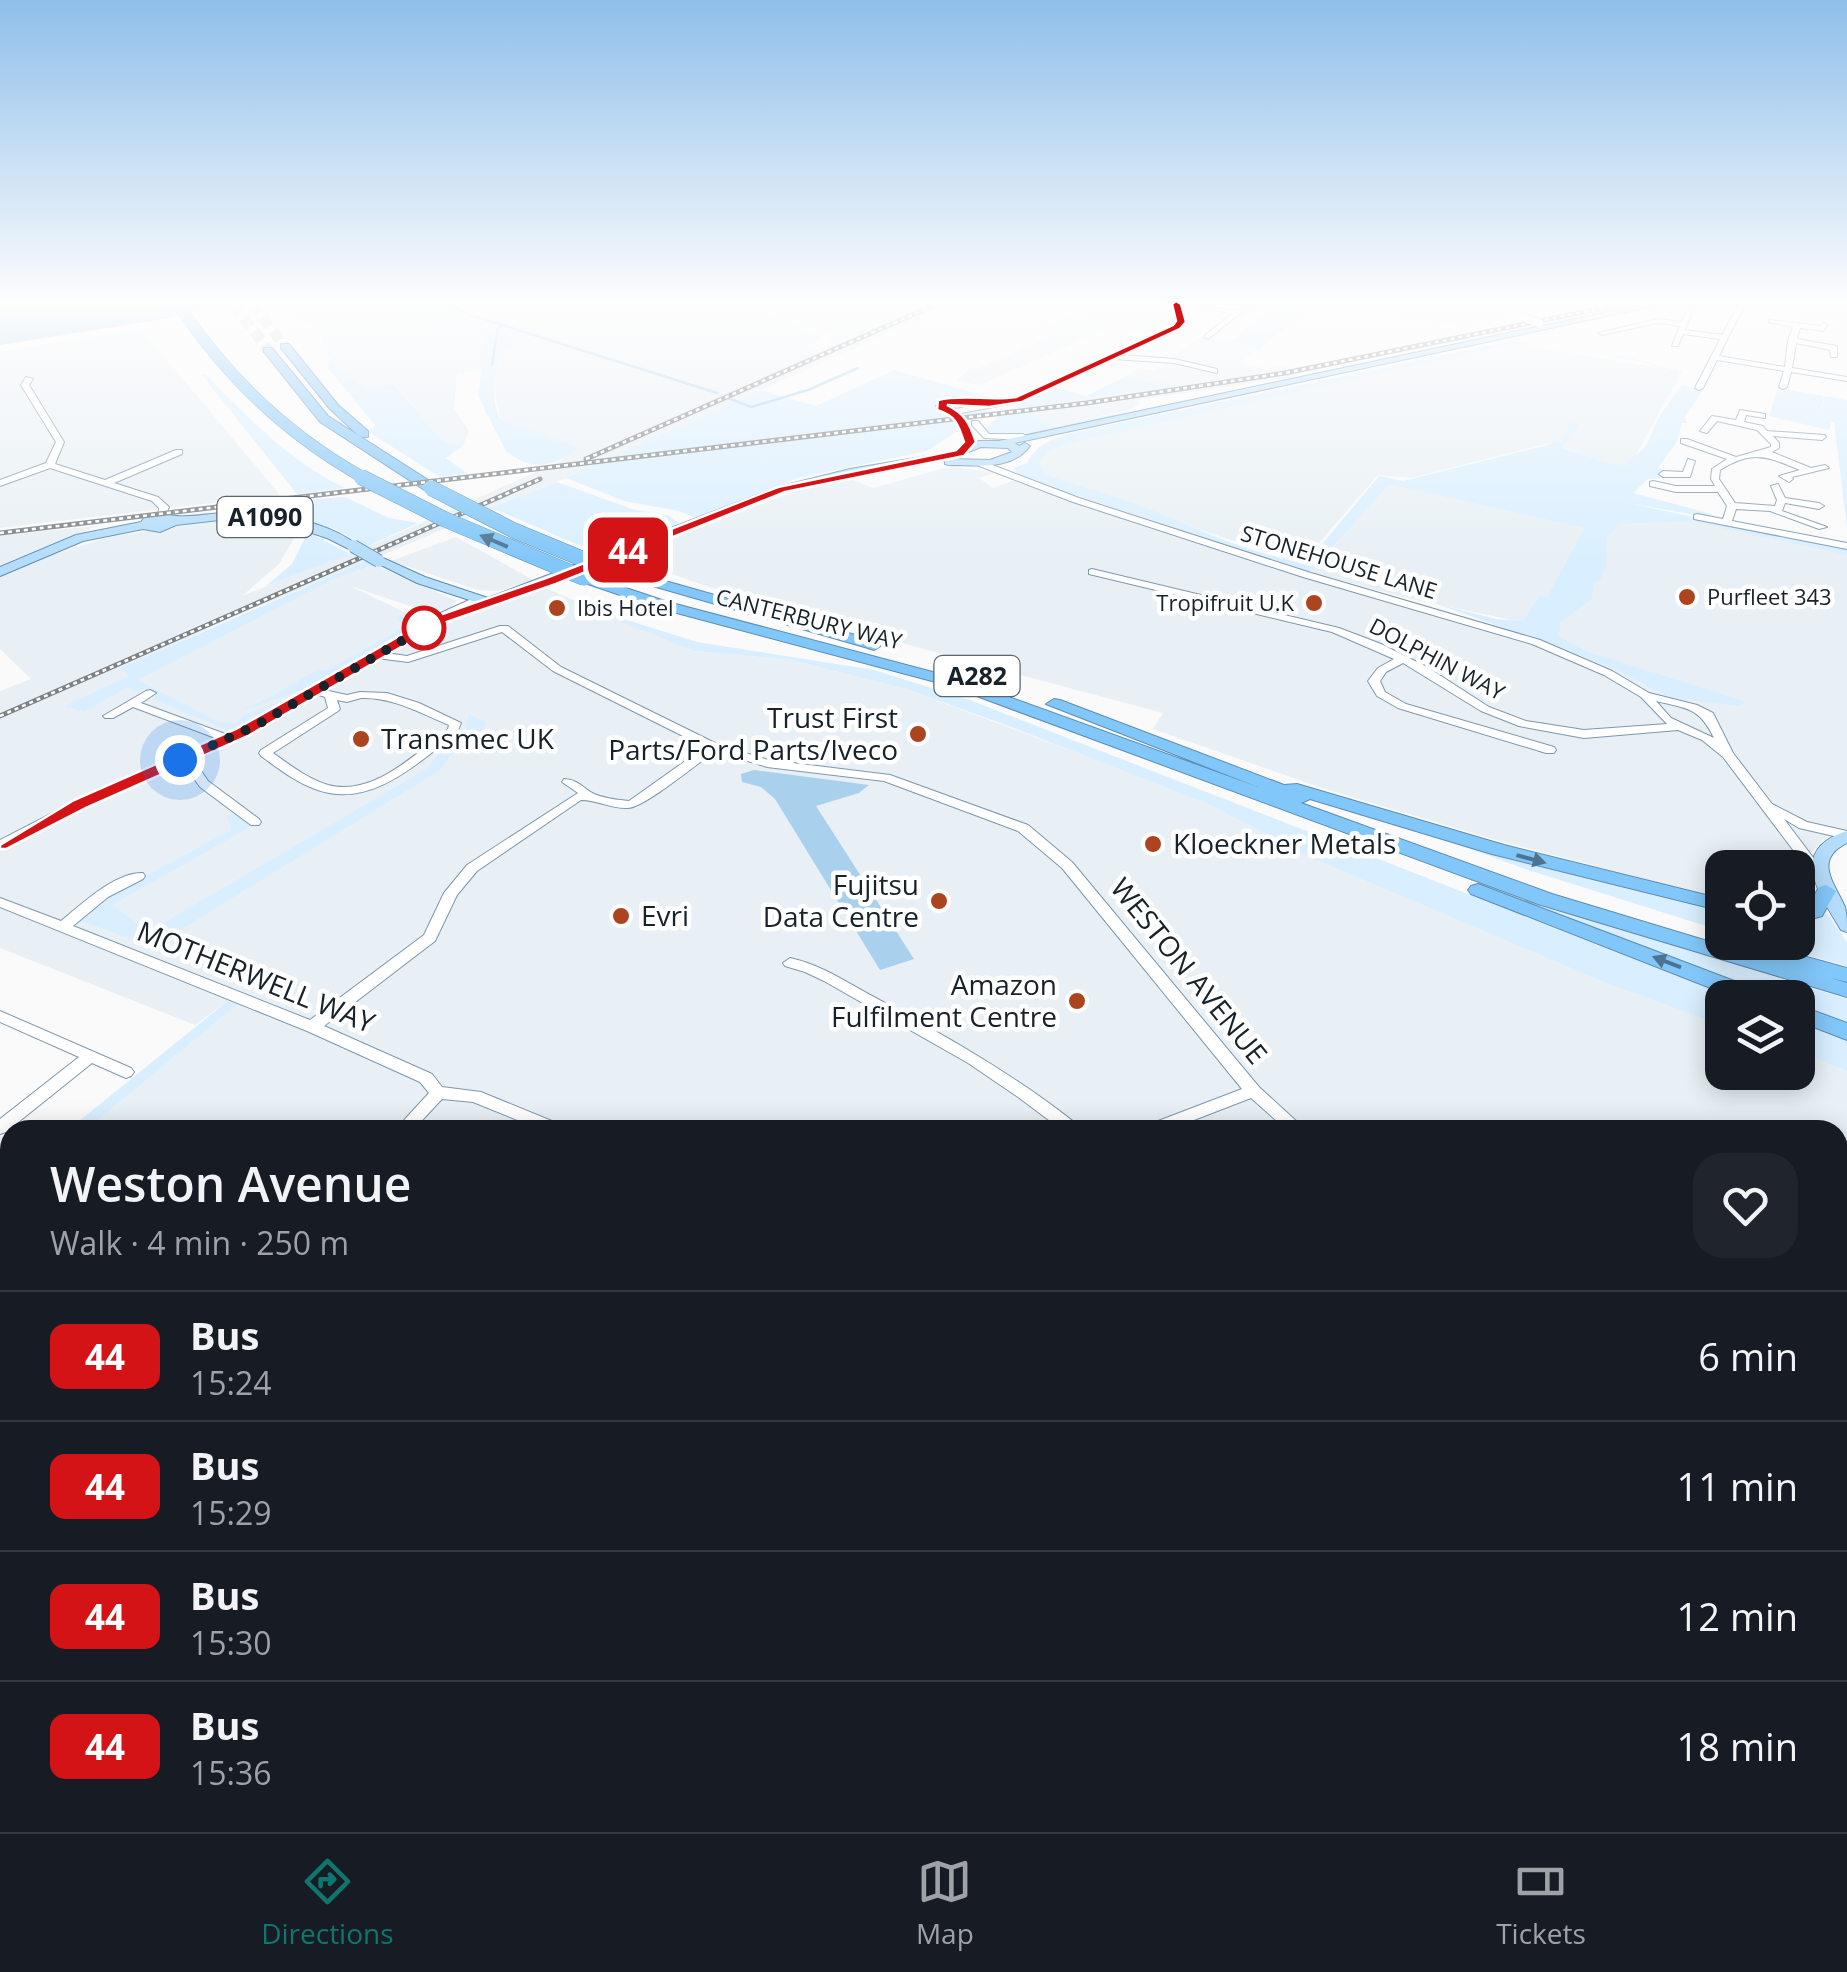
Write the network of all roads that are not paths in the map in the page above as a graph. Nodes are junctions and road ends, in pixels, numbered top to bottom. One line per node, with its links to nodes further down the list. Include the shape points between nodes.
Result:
1 (28, 389): 27 (street, via 60,442)
2 (247, 389): 76 (highway, CANTERBURY WAY / A282, one-way to 2, bridge, via 953,682 584,578 424,509 309,442)
3 (300, 389): 34 (highway, CANTERBURY WAY / A282, via 324,419)
4 (320, 389): 34 (highway, CANTERBURY WAY / A282, via 340,414)
5 (1040, 389): 7 (street)
6 (1255, 389): 12 (main road)
7 (973, 406): 8 (street); 8 (street, via 954,399 940,404); 11 (street)
8 (956, 412): 20 (street, via 970,440)
9 (1762, 416): 10 (street, via 1743,412)
10 (1740, 422): 13 (street, via 1715,416); 15 (street)
11 (975, 423): 14 (street, via 995,438); 18 (street, via 978,437)
12 (1068, 429): 14 (main road); 23 (main road)
13 (1704, 431)
14 (1049, 433): 18 (main road)
15 (1768, 433): 16 (street); 22 (street, via 1775,448)
16 (1822, 437)
17 (1684, 441): 19 (street)
18 (996, 442): 20 (main road); 23 (main road, via 1015,446)
19 (1706, 446): 24 (street); 26 (street)
20 (965, 450): 25 (main road, via 966,459); 28 (main road)
21 (179, 452): 36 (street)
22 (1766, 453): 24 (street); 30 (street)
23 (1017, 456): 25 (main road); 33 (street, via 1006,468)
24 (1734, 459): 32 (street)
25 (977, 463): 28 (main road); 33 (street, STONEHOUSE LANE)
26 (1690, 463): 31 (street, via 1687,474); 32 (street)
27 (50, 464): 36 (street); 37 (street)
28 (902, 464): 52 (main road, via 782,489)
29 (1825, 468): 30 (street)
30 (1809, 471): 35 (street, via 1783,476)
31 (1663, 474)
32 (1714, 474): 40 (street)
33 (1016, 476): 57 (street, STONEHOUSE LANE, via 1307,575 1536,642)
34 (418, 477): 72 (highway, CANTERBURY WAY / A282, bridge, via 500,524 606,565 964,672)
35 (1788, 480)
36 (106, 482): 46 (street, via 159,501)
37 (0, 483)
38 (1653, 484): 40 (street, via 1678,492)
39 (1774, 486): 42 (street)
40 (1721, 488): 43 (street)
41 (1818, 488): 42 (street, via 1820,509)
42 (1782, 500): 44 (street)
43 (1732, 506): 44 (street); 47 (street)
44 (1774, 510): 48 (street)
45 (1698, 517): 47 (street)
46 (167, 519): 50 (main road, A1090, via 156,528 80,538); 52 (main road, A1090, bridge, via 275,518 310,526)
47 (1727, 522): 49 (street)
48 (1822, 527)
49 (1847, 546)
50 (0, 572)
51 (1092, 572): 54 (street, DOLPHIN WAY, via 1335,630)
52 (483, 600): 53 (street)
53 (378, 655): 55 (street); 68 (street, WESTON AVENUE, via 408,659 504,628 557,670)
54 (1402, 659): 66 (street, DOLPHIN WAY, via 1523,724 1584,734); 69 (street, via 1376,675 1381,694)
55 (316, 691): 58 (street); 67 (street)
56 (150, 693): 59 (street)
57 (1645, 695): 60 (street, STONEHOUSE LANE); 61 (street, STONEHOUSE LANE)
58 (332, 698): 58 (street, via 363,691 455,723 453,731 359,792 317,789 265,753 334,709)
59 (132, 702): 62 (street); 67 (street)
60 (1678, 704): 61 (street); 63 (street, STONEHOUSE LANE, via 1704,712)
61 (1663, 714): 64 (street, DOLPHIN WAY); 65 (street, STONEHOUSE LANE)
62 (109, 716)
63 (1711, 724): 65 (street); 70 (street, STONEHOUSE LANE)
64 (1648, 727): 65 (street, DOLPHIN WAY); 66 (street, DOLPHIN WAY)
65 (1682, 728): 70 (street, STONEHOUSE LANE)
66 (1634, 730): 73 (street, via 1689,738)
67 (228, 740): 71 (street)
68 (713, 747): 75 (street, via 632,804); 100 (street, WESTON AVENUE, via 767,763 886,778 1023,828 1067,866)
69 (1550, 750)
70 (1726, 754): 73 (street, STONEHOUSE LANE)
71 (186, 758): 78 (street, via 204,784); 80 (street)
72 (1236, 772): 83 (highway, one-way to 83, via 1483,846); 88 (highway, A282, via 1502,871)
73 (1742, 773): 77 (street, STONEHOUSE LANE)
74 (568, 782): 75 (street)
75 (589, 795): 96 (street, via 472,868 451,892 430,938)
76 (1265, 799): 92 (highway, one-way to 76); 93 (highway, A282, via 1545,899)
77 (1768, 805): 79 (street, STONEHOUSE LANE, via 1803,824); 82 (street, STONEHOUSE LANE)
78 (254, 822)
79 (1847, 835): 82 (main road, via 1824,851)
80 (0, 845)
81 (138, 876): 87 (street)
82 (1823, 884): 85 (highway); 86 (main road)
83 (1705, 901)
84 (0, 902): 87 (street, MOTHERWELL WAY)
85 (1815, 911)
86 (1847, 926)
87 (62, 928): 96 (street, MOTHERWELL WAY)
88 (1705, 935)
89 (1794, 960): 91 (highway)
90 (790, 964): 105 (street, via 980,1060)
91 (1847, 975)
92 (1712, 980)
93 (1847, 990)
94 (0, 1016): 98 (street)
95 (1815, 1020): 97 (highway)
96 (312, 1027): 101 (street, MOTHERWELL WAY, via 426,1078)
97 (1847, 1032)
98 (91, 1056): 99 (street); 102 (street)
99 (126, 1072)
100 (1252, 1091): 106 (street); 107 (street, WESTON AVENUE)
101 (438, 1093): 103 (street); 104 (street, via 475,1096)
102 (10, 1120)
103 (412, 1120)
104 (536, 1120)
105 (1060, 1120)
106 (1182, 1120)
107 (1286, 1120)

